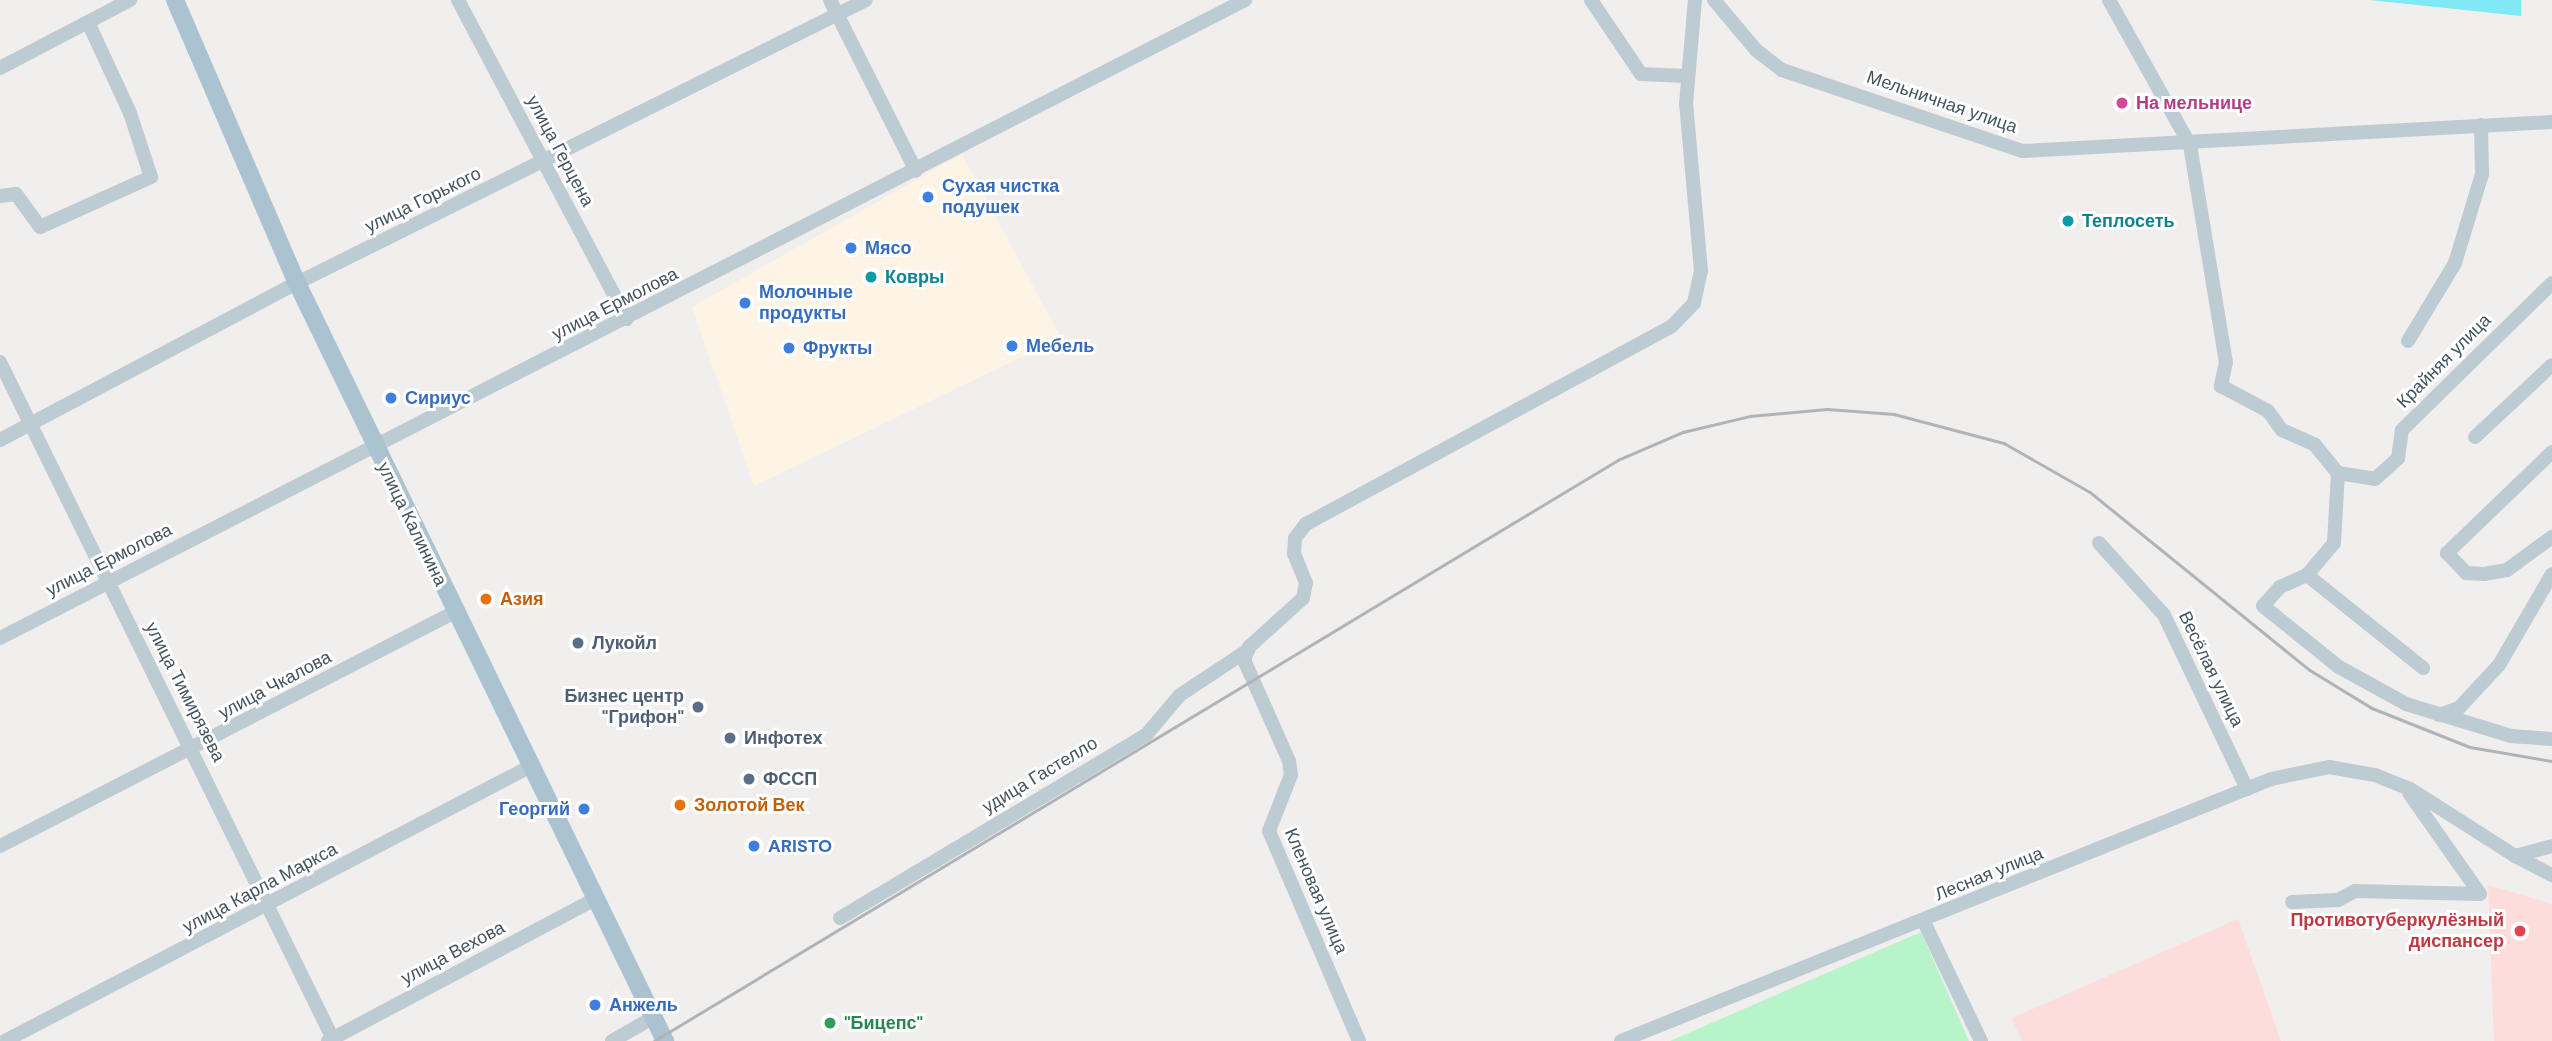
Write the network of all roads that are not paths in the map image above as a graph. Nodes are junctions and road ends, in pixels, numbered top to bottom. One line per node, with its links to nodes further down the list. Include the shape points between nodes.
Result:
1 (130, 0): 12 (street)
2 (175, 0): 22 (main road, улица Калинина)
3 (458, 0): 18 (street, улица Герцена)
4 (830, 0): 11 (street)
5 (866, 0): 11 (street, улица Горького)
6 (1245, 0): 19 (street, улица Ермолова)
7 (1591, 0): 14 (street, via 1642,74)
8 (1695, 0): 14 (street, удица Гастелло)
9 (1714, 0): 17 (street, Мельничная улица, via 1756,50 1782,70 2023,151)
10 (2109, 0): 17 (street)
11 (838, 15): 18 (street, улица Горького); 19 (street)
12 (88, 22): 13 (street); 20 (street, via 151,177 40,227 16,194)
13 (0, 68)
14 (1686, 76): 40 (street, удица Гастелло, via 1702,271 1693,303 1671,327 1306,524 1295,538 1294,554 1306,583 1303,597)
15 (2552, 122): 16 (street, Мельничная улица)
16 (2481, 125): 17 (street, Мельничная улица); 24 (street, via 2482,174 2455,263)
17 (2190, 145): 32 (street, via 2226,362 2221,386 2268,411 2282,430 2315,445)
18 (545, 163): 22 (street, улица Горького); 23 (street, улица Герцена)
19 (916, 171): 23 (street, улица Ермолова)
20 (0, 196)
21 (2552, 282): 32 (street, Крайняя улица, via 2402,430 2398,457 2375,479)
22 (297, 283): 27 (street, улица Горького); 30 (main road, улица Калинина)
23 (627, 319): 30 (street, улица Ермолова)
24 (2408, 341)
25 (0, 362): 27 (street, улица Тимирязева)
26 (2552, 365): 28 (street)
27 (30, 425): 29 (street, улица Горького); 37 (street, улица Тимирязева)
28 (2475, 437)
29 (0, 440)
30 (374, 446): 37 (street, улица Ермолова); 38 (main road, улица Калинина)
31 (2552, 452): 33 (street, via 2447,553 2466,573 2484,574 2507,570)
32 (2339, 473): 36 (street, via 2334,543)
33 (2552, 537)
34 (2099, 543): 47 (street, Весёлая улица, via 2164,615)
35 (2552, 574): 42 (street, via 2500,665 2459,708)
36 (2307, 575): 41 (street); 42 (street, via 2280,587 2263,607 2339,667 2406,704)
37 (108, 582): 39 (street, улица Ермолова); 44 (street, улица Тимирязева)
38 (454, 612): 44 (street, улица Чкалова); 45 (main road, улица Калинина)
39 (0, 638)
40 (1248, 650): 55 (street, удица Гастелло, via 1180,695 1147,734); 62 (street, Кленовая улица, via 1250,681 1290,768 1269,831)
41 (2423, 668)
42 (2439, 715): 43 (street, via 2511,736)
43 (2552, 739)
44 (193, 750): 48 (street, улица Чкалова); 54 (street, улица Тимирязева)
45 (531, 766): 52 (main road, улица Калинина); 54 (street, улица Карла Маркса)
46 (2404, 786): 47 (street, Лесная улица, via 2375,775 2329,767); 50 (street, Лесная улица); 53 (street, via 2480,894 2354,891 2338,900)
47 (2247, 789): 56 (street, Лесная улица)
48 (0, 846)
49 (2552, 846): 50 (street)
50 (2515, 856): 51 (street, Лесная улица)
51 (2552, 875)
52 (595, 899): 57 (main road, улица Калинина); 58 (street, улица Вехова)
53 (2292, 902)
54 (269, 906): 58 (street, улица Тимирязева); 59 (street, улица Карла Маркса)
55 (840, 918)
56 (1924, 922): 63 (street, Лесная улица); 64 (street)
57 (654, 1017): 60 (street); 61 (main road, улица Калинина)
58 (331, 1040)
59 (5, 1041)
60 (612, 1041)
61 (665, 1041)
62 (1359, 1041)
63 (1621, 1041)
64 (1980, 1041)

